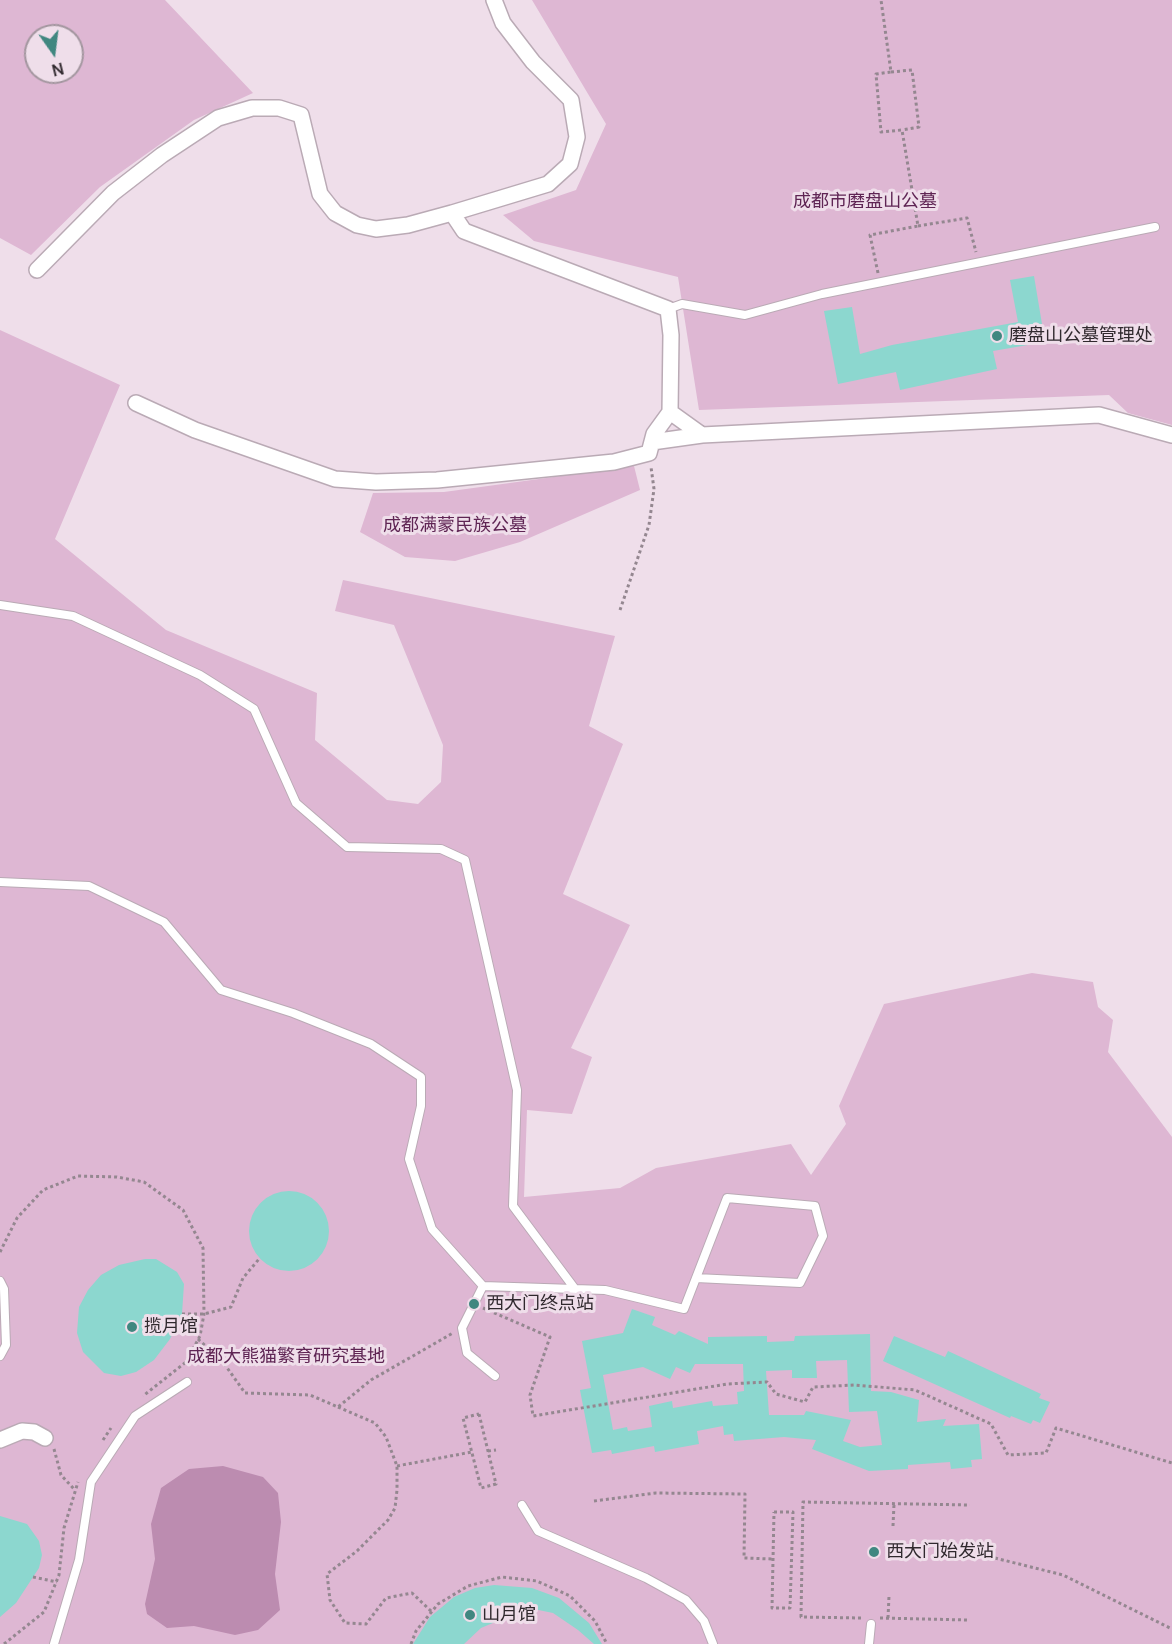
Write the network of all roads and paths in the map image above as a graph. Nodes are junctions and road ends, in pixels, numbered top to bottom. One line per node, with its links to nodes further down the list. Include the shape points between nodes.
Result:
1 (494, 0): 5 (street, via 502,23 571,100 577,137 570,164 548,184)
2 (881, 0): 3 (path)
3 (891, 72): 4 (path, via 876,74 881,132); 4 (path, via 912,70 920,127)
4 (902, 130): 6 (path)
5 (452, 213): 9 (street, via 408,225 376,229 357,225 335,213 320,194 301,115 279,108 252,108 218,118 162,155 113,193); 11 (street, via 464,231)
6 (918, 226): 8 (path, via 968,218); 10 (path, via 870,235)
7 (1155, 227): 8 (lane)
8 (978, 264): 10 (lane)
9 (37, 270)
10 (880, 284): 11 (lane, via 822,294 745,315 682,304)
11 (668, 309): 13 (street)
12 (136, 403): 16 (street, via 195,430 335,479 437,480 614,462)
13 (669, 412): 14 (street); 16 (street)
14 (702, 435): 15 (street, via 1099,415); 16 (street)
15 (1172, 435)
16 (650, 447): 18 (path, via 654,489 649,525)
17 (0, 604): 26 (lane, via 73,616 200,675 254,709 296,802 347,847 441,849 465,860 518,1090 513,1206)
18 (620, 610)
19 (0, 882): 25 (lane, via 89,886 164,922 221,990 371,1044 421,1077 421,1106 409,1159 432,1229)
20 (203, 1248): 21 (path, via 183,1210 144,1182 78,1176 43,1190 17,1218)
21 (0, 1252)
22 (259, 1259): 28 (path, via 243,1278 231,1307 204,1314)
23 (696, 1278): 23 (lane, via 727,1198 815,1206 823,1236 800,1283); 26 (lane, via 684,1309 605,1290)
24 (0, 1281): 31 (lane, via 4,1289 6,1345)
25 (483, 1286): 26 (lane); 27 (lane)
26 (575, 1289)
27 (474, 1304): 29 (lane); 40 (path, via 550,1337 530,1395 533,1416 727,1384 767,1382 776,1394 805,1402 813,1387 855,1385 915,1390 991,1424 1008,1455 1046,1453 1056,1428)
28 (182, 1314)
29 (462, 1328): 32 (lane, via 467,1353); 34 (path, via 371,1380)
30 (198, 1339): 34 (path, via 223,1362 244,1393 310,1395)
31 (0, 1356)
32 (495, 1376)
33 (187, 1382): 60 (lane, via 135,1416 91,1482 79,1560)
34 (338, 1407): 41 (path, via 375,1423 386,1437)
35 (45, 1438): 36 (street, via 22,1431); 42 (path, via 57,1452 61,1475)
36 (0, 1440)
37 (496, 1450): 38 (path)
38 (488, 1451): 39 (path, via 496,1484 481,1488); 39 (path, via 479,1414 464,1418)
39 (472, 1452): 41 (path)
40 (1172, 1463)
41 (397, 1466): 55 (path, via 395,1508 388,1520 327,1574 330,1600 345,1623 366,1624 386,1598 412,1593)
42 (74, 1489)
43 (594, 1501): 49 (path, via 656,1493 745,1494 744,1558)
44 (894, 1504): 46 (path); 47 (path); 51 (path, via 803,1502)
45 (522, 1505): 63 (lane, via 538,1531 646,1578 686,1600 704,1621)
46 (970, 1505)
47 (893, 1527)
48 (995, 1558): 59 (path, via 1063,1575)
49 (773, 1559): 50 (path, via 774,1512 793,1512); 50 (path, via 772,1608 790,1608)
50 (791, 1560): 51 (path)
51 (802, 1560): 57 (path, via 801,1617)
52 (33, 1577): 53 (path)
53 (57, 1582)
54 (889, 1596): 56 (path)
55 (432, 1611): 61 (path, via 416,1630); 62 (path, via 468,1586 502,1577 537,1581 570,1596 595,1621)
56 (888, 1618): 57 (path); 58 (path)
57 (871, 1620): 64 (lane)
58 (968, 1620)
59 (1172, 1629)
60 (54, 1644)
61 (411, 1644)
62 (607, 1644)
63 (713, 1644)
64 (869, 1644)

